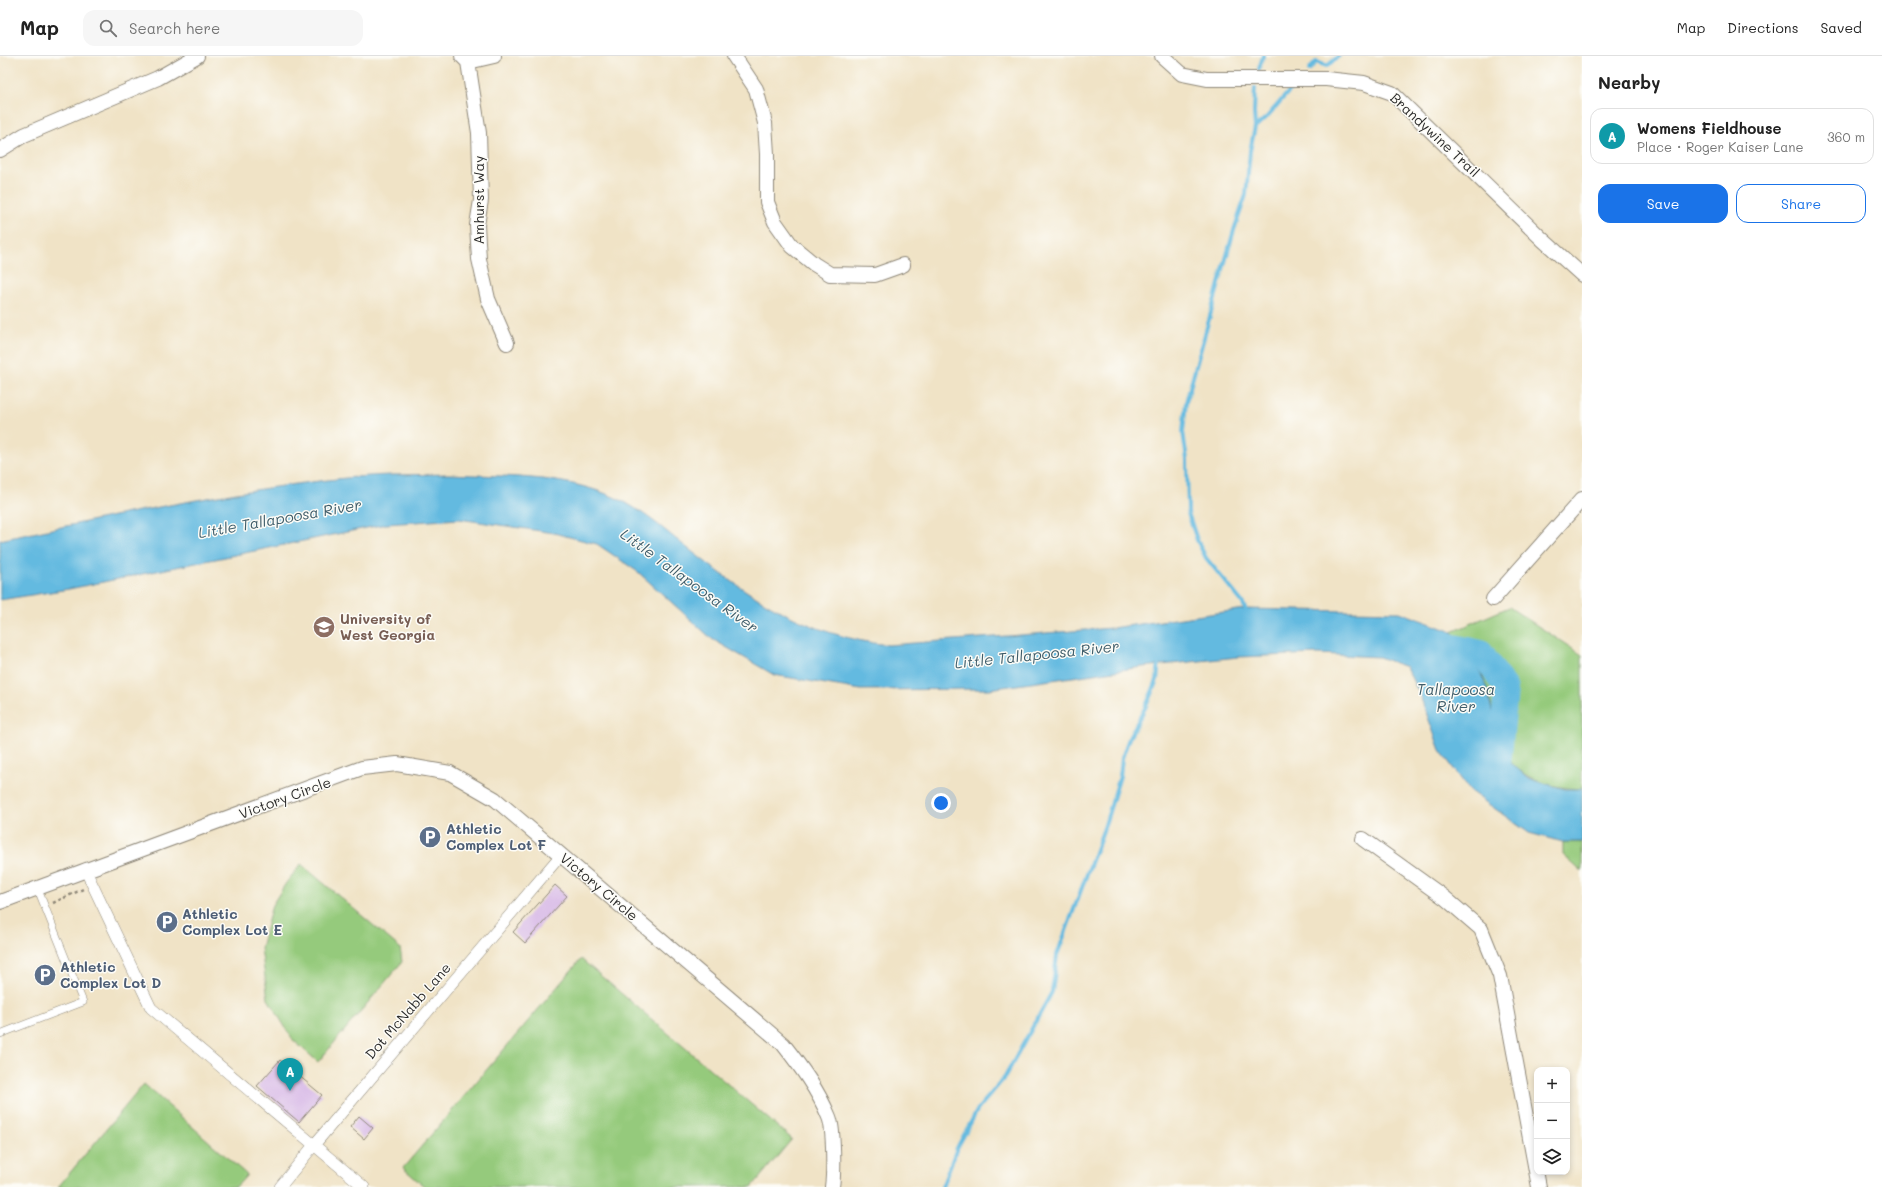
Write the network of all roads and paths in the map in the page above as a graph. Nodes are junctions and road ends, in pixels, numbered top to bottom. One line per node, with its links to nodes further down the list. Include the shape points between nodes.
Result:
1 (197, 56): 6 (street, via 158,78 24,135)
2 (494, 56): 5 (street)
3 (734, 56): 7 (street, via 756,89 765,123 767,202 775,222 792,246 830,274 875,275)
4 (1162, 56): 8 (street, Brandywine Trail, via 1182,74 1206,79 1326,79 1364,83 1392,93)
5 (465, 59): 9 (street, Amhurst Way, via 479,133 481,200 477,225 480,259 488,299)
6 (0, 150)
7 (903, 265)
8 (1582, 275)
9 (507, 343)
10 (1582, 499): 11 (street)
11 (1493, 599)
12 (1363, 839): 24 (street, via 1445,898 1481,929 1500,976)
13 (561, 855): 14 (street, Victory Circle, via 495,799 450,773 397,764 362,768); 20 (street, Dot McNabb Lane); 23 (street, Victory Circle, via 788,1050 806,1072 830,1118 834,1172)
14 (85, 869): 15 (street); 16 (street, Victory Circle)
15 (93, 885): 18 (path); 20 (street, via 151,1008)
16 (37, 887): 17 (street, Victory Circle); 18 (lane)
17 (0, 902)
18 (45, 906): 19 (lane, via 82,1002)
19 (0, 1034)
20 (314, 1145): 21 (street, Dot McNabb Lane); 22 (street)
21 (280, 1187)
22 (364, 1187)
23 (832, 1187)
24 (1540, 1187)

